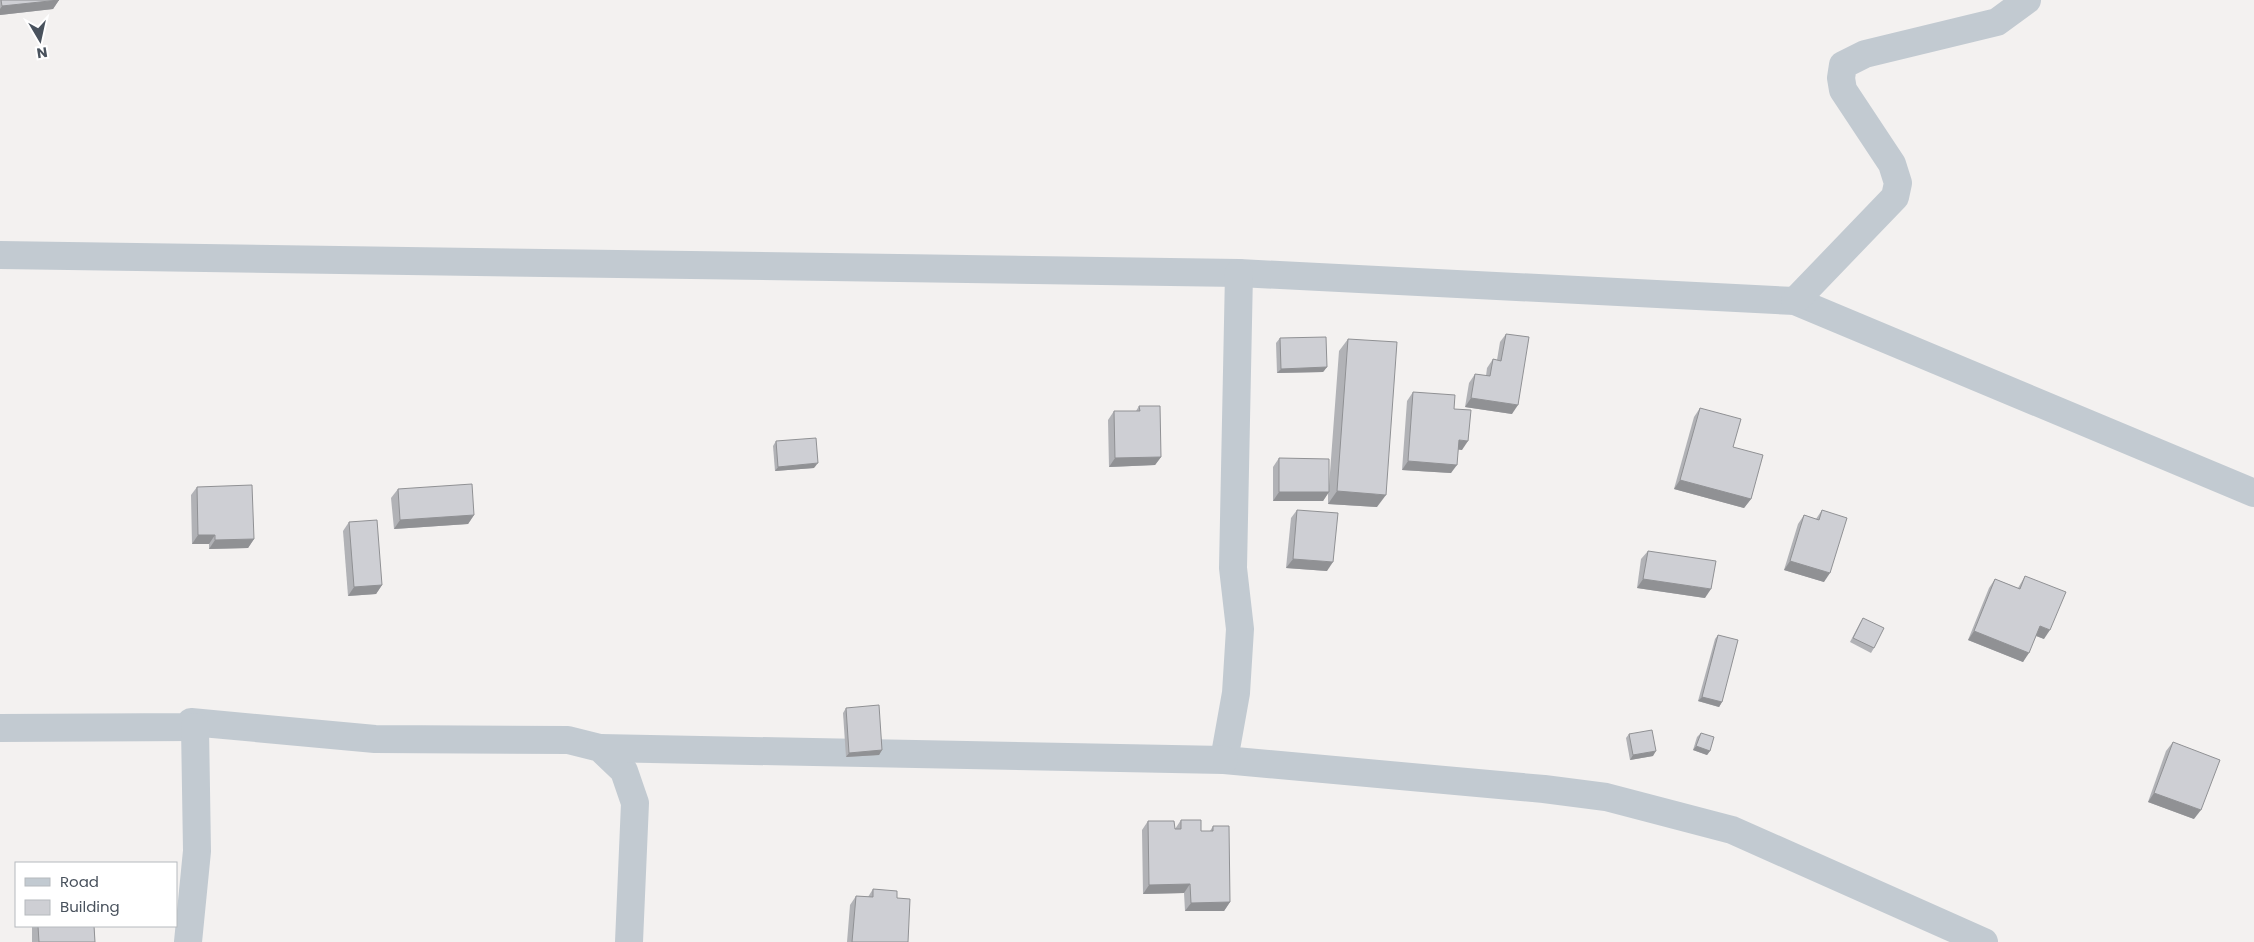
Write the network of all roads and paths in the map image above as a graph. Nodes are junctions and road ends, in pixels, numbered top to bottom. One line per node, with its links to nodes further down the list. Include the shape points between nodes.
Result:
1 (2028, 0): 4 (street, via 1997,22 1864,54 1843,65 1843,90 1892,164 1898,183 1895,197)
2 (0, 254): 3 (street)
3 (1239, 273): 4 (street); 9 (street, via 1233,568 1240,629 1236,693)
4 (1795, 300): 5 (street)
5 (2254, 493)
6 (196, 727): 7 (street); 8 (street, via 191,722 375,739 568,740); 10 (street, via 197,851)
7 (0, 728)
8 (600, 748): 9 (street); 11 (street, via 624,771 634,803)
9 (1224, 760): 12 (street, via 1606,797 1732,830)
10 (188, 942)
11 (629, 942)
12 (1984, 942)

